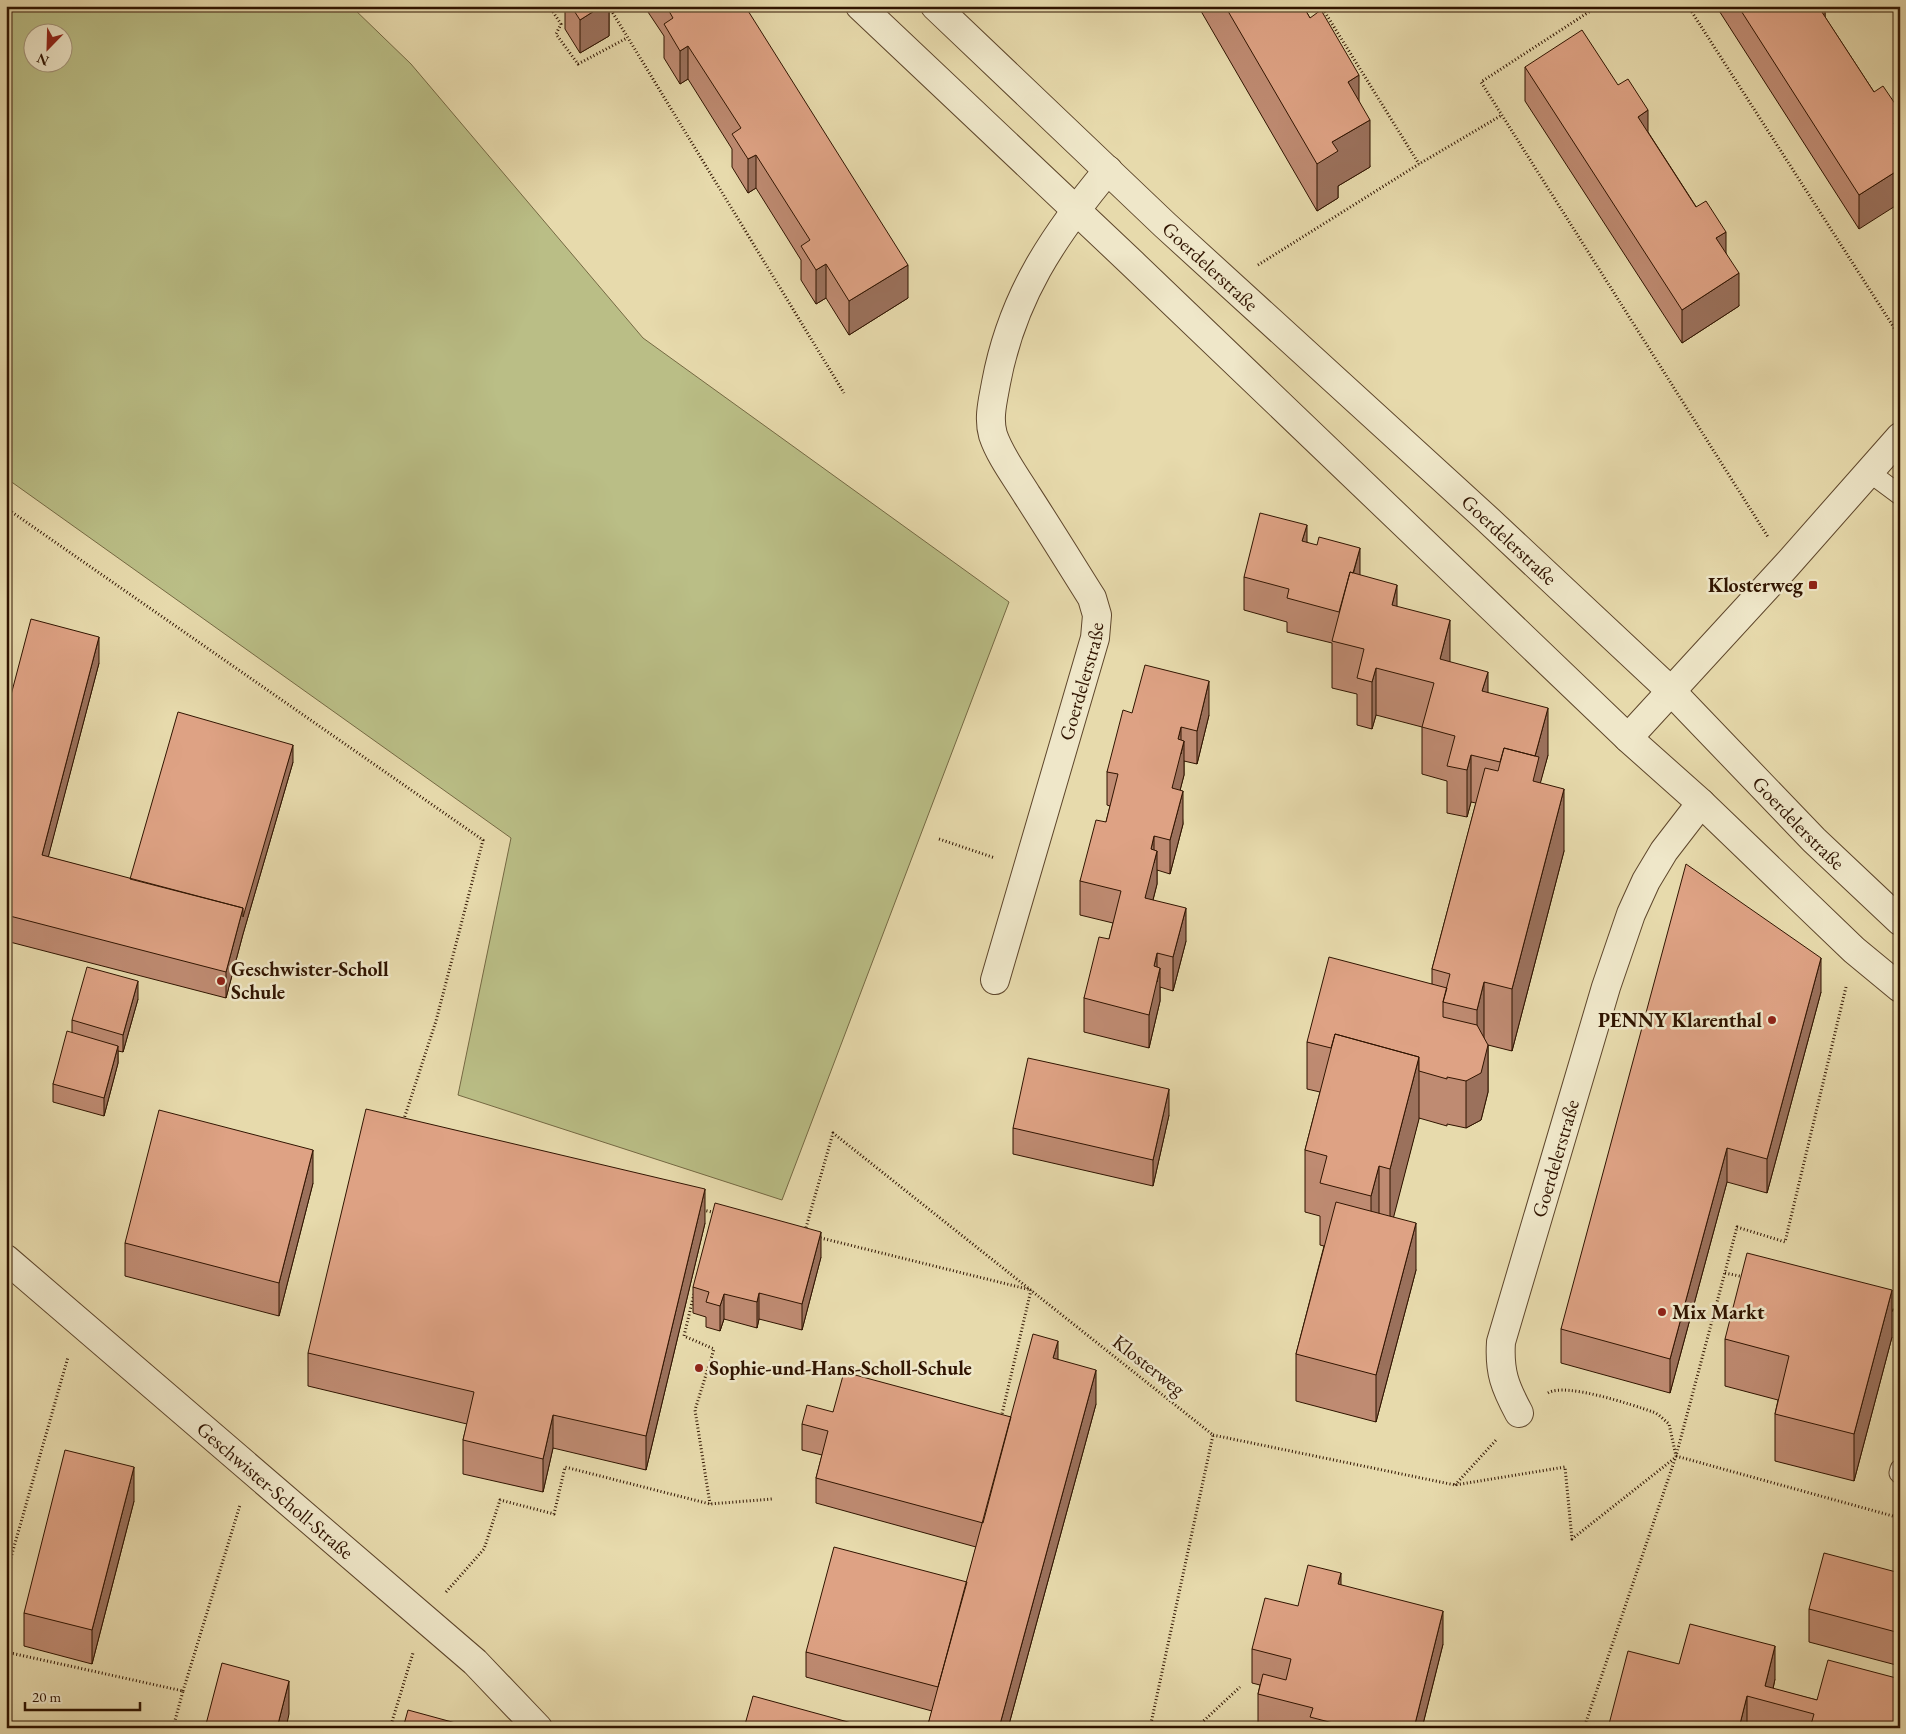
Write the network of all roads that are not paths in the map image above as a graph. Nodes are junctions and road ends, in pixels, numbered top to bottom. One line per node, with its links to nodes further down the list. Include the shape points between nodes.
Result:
1 (860, 6): 4 (street)
2 (935, 6): 3 (street, Goerdelerstraße)
3 (1108, 170): 4 (street, Goerdelerstraße); 8 (street, Goerdelerstraße)
4 (1075, 210): 9 (street); 12 (street, Goerdelerstraße, via 1038,264 1011,322 990,415 993,435 1092,598 1097,615 1094,638)
5 (1900, 436): 6 (street)
6 (1869, 472): 7 (lane); 8 (street)
7 (1900, 495)
8 (1672, 692): 9 (street); 11 (street, Goerdelerstraße, via 1814,840)
9 (1628, 738): 10 (street)
10 (1701, 803): 13 (street, via 1854,950); 15 (street, Goerdelerstraße, via 1664,851 1632,914 1606,987 1506,1322 1500,1365 1505,1386)
11 (1900, 921)
12 (995, 980)
13 (1900, 988)
14 (6, 1259): 16 (street, Geschwister-Scholl-Straße, via 425,1617 475,1662)
15 (1519, 1413)
16 (538, 1728)

